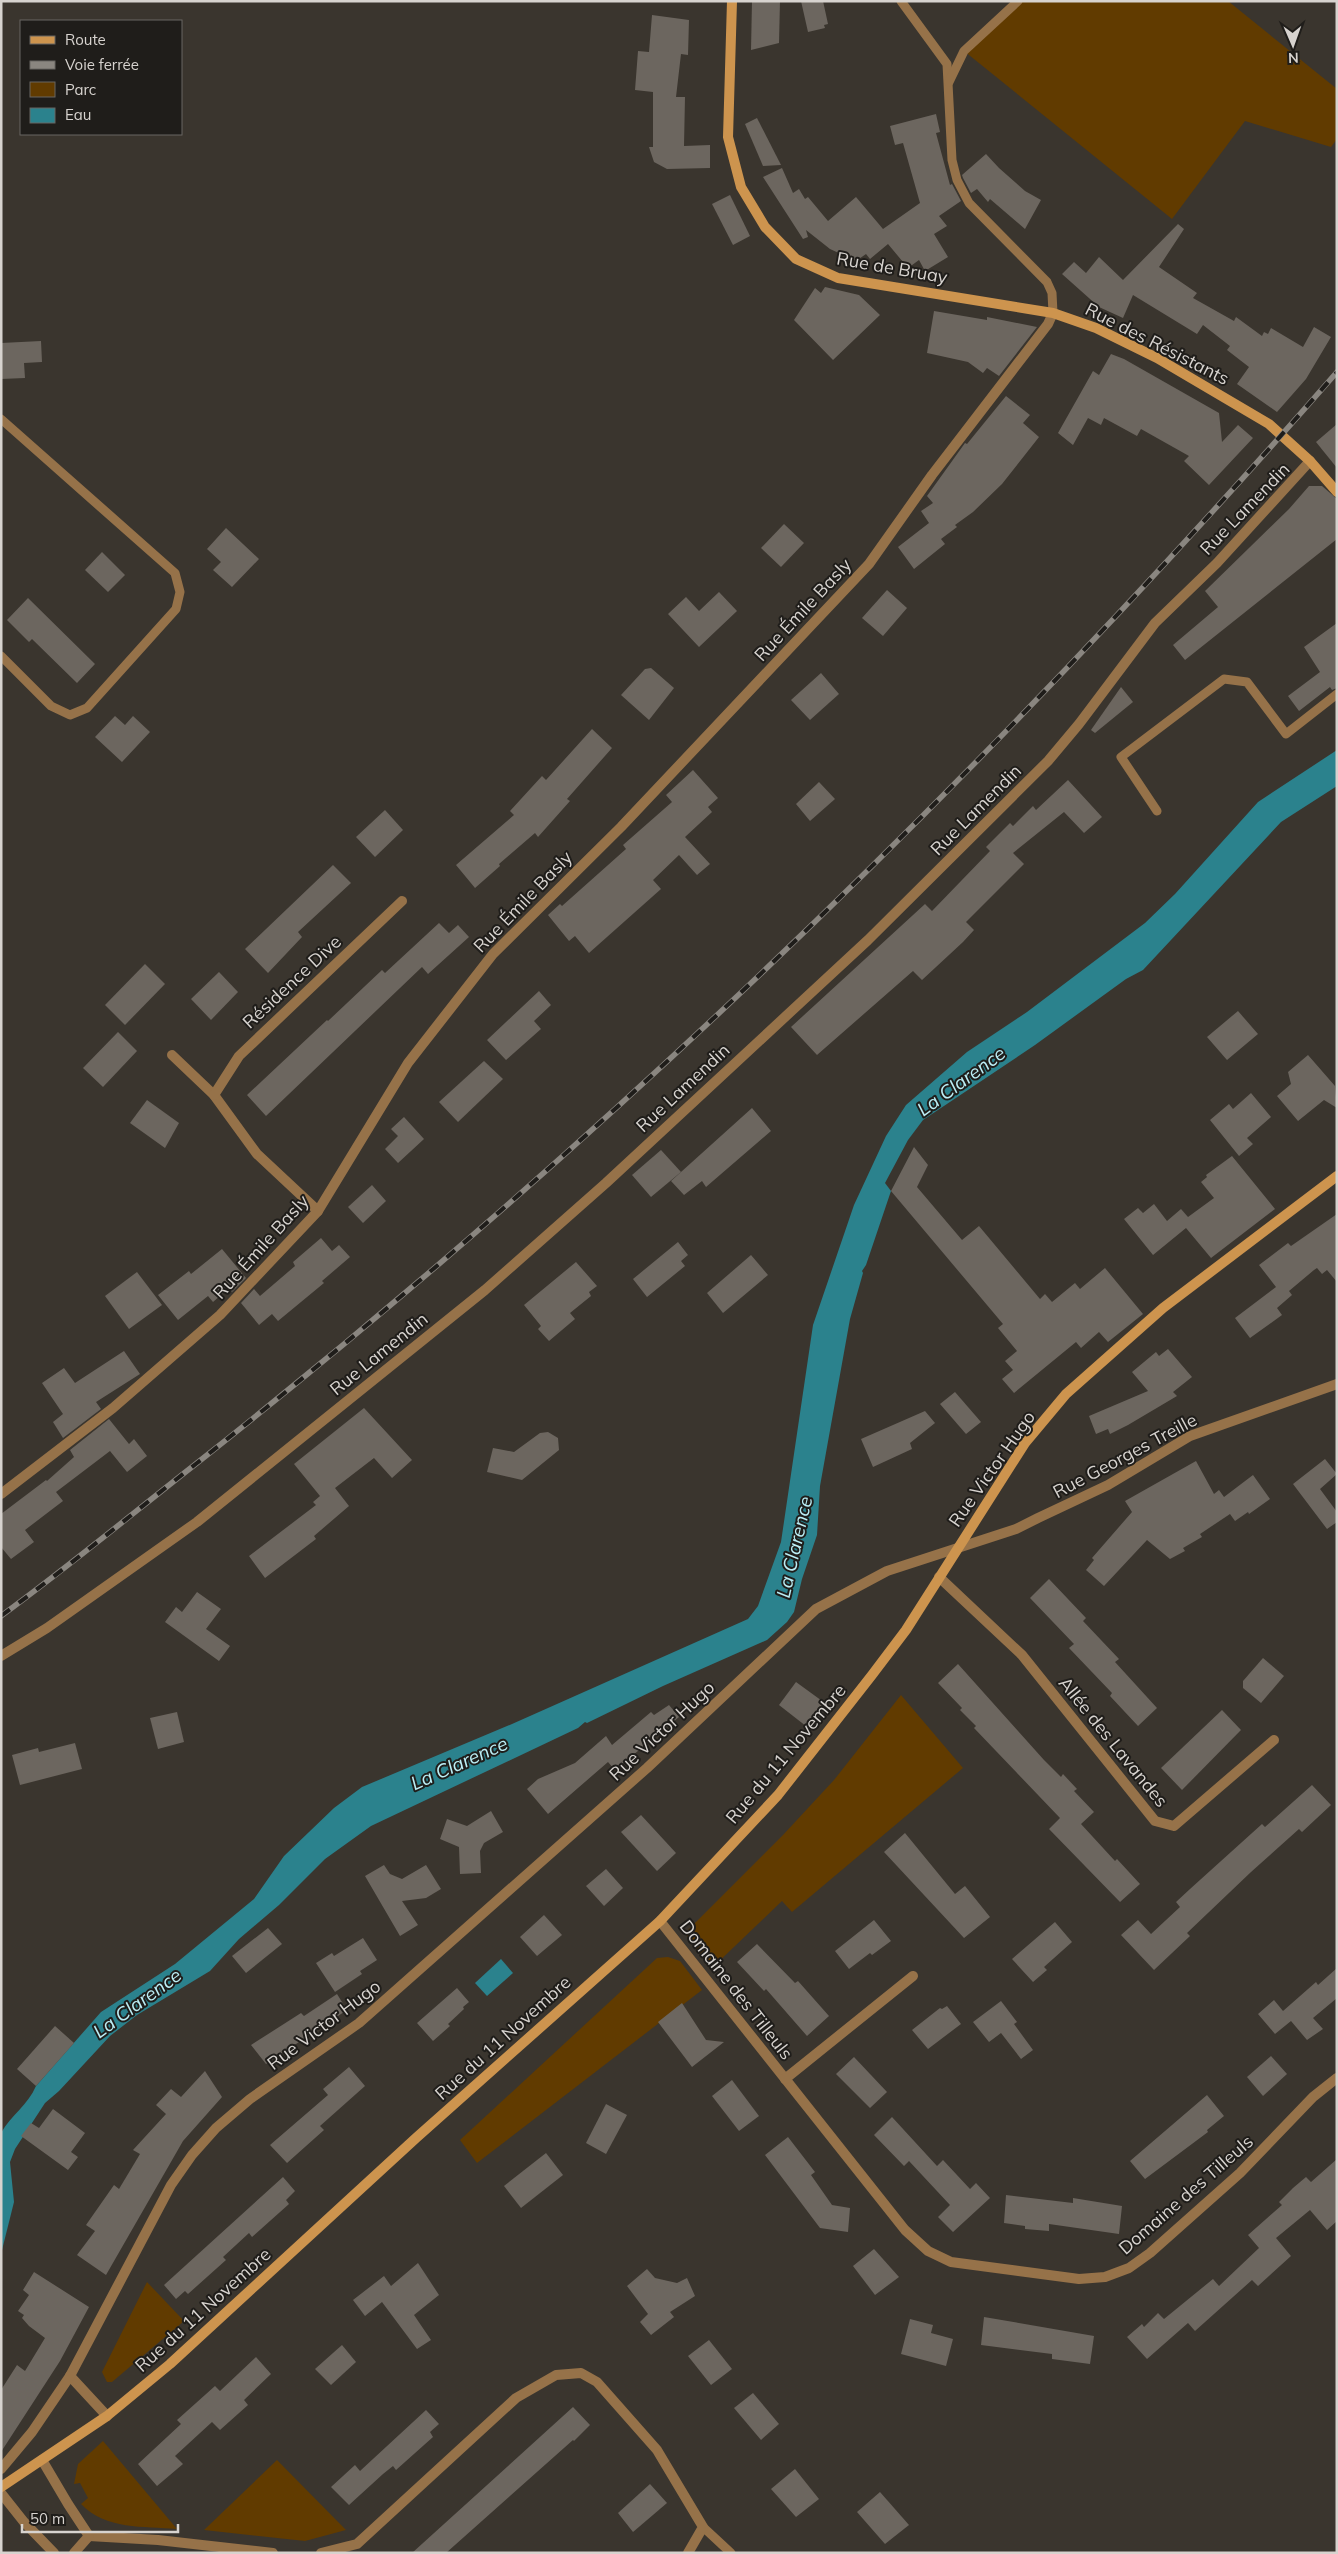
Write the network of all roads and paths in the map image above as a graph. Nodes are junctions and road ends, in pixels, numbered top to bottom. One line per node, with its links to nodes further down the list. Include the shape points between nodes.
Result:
1 (732, 1): 5 (main road, Rue de Bruay, via 728,137 741,187 765,227 796,259 838,278)
2 (901, 1): 4 (lane, via 947,64)
3 (1018, 1): 4 (lane, via 964,51)
4 (949, 82): 5 (lane, via 952,160 957,180 969,203 1047,282 1052,293)
5 (1052, 313): 7 (main road, Rue des Résistants, via 1096,328 1189,377 1269,424); 16 (street, Rue Émile Basly, via 1048,324 932,474 869,564 620,827 493,954 408,1063)
6 (1, 419): 9 (lane, via 176,573 180,592 176,609 87,708 70,715 51,706)
7 (1310, 461): 8 (main road, Rue des Résistants); 21 (street, Rue Lamendin, via 1217,562 1155,623 1048,761 868,940 606,1183 485,1290 197,1522 47,1628)
8 (1337, 492)
9 (1, 656)
10 (1337, 694): 11 (lane, via 1286,734 1247,682 1224,679 1121,757)
11 (1157, 811)
12 (402, 900): 14 (street, Résidence Dive, via 238,1056)
13 (172, 1055): 14 (street)
14 (214, 1095): 16 (street, via 257,1154)
15 (1337, 1176): 19 (main road, Rue Victor Hugo, via 1163,1308 1066,1394 1025,1443)
16 (318, 1211): 18 (street, Rue Émile Basly, via 220,1316 113,1408)
17 (1337, 1384): 19 (street, Rue Georges Treille, via 1190,1436 1073,1502 1016,1529)
18 (1, 1494)
19 (957, 1547): 20 (main road, Rue du 11 Novembre); 27 (street, Rue Victor Hugo, via 887,1572 816,1610 647,1768 360,2023 250,2099 216,2128 192,2154 171,2185)
20 (939, 1577): 22 (street, Allée des Lavandes, via 1022,1655 1155,1822 1174,1826); 23 (main road, Rue du 11 Novembre, via 906,1630 778,1794)
21 (1, 1656)
22 (1274, 1740)
23 (660, 1921): 26 (street, Domaine des Tilleuls); 28 (main road, Rue du 11 Novembre, via 416,2138 201,2336)
24 (913, 1976): 26 (street, Domaine des Tilleuls)
25 (1337, 2078): 26 (street, Domaine des Tilleuls, via 1313,2097 1240,2173 1150,2253 1130,2268 1105,2277 1079,2279 969,2266 928,2251 905,2230)
26 (785, 2080)
27 (70, 2376): 28 (street); 30 (street, Rue Victor Hugo, via 32,2432)
28 (107, 2416): 29 (main road, Rue du 11 Novembre)
29 (42, 2460): 31 (main road, Rue du 11 Novembre); 34 (street)
30 (1, 2469)
31 (1, 2487)
32 (1, 2493): 35 (street)
33 (703, 2527): 38 (street, via 657,2450 598,2382 581,2373 556,2375 516,2398 357,2544); 39 (street); 40 (lane)
34 (90, 2536): 36 (street); 37 (street)
35 (54, 2553)
36 (74, 2553)
37 (273, 2553)
38 (321, 2553)
39 (688, 2553)
40 (732, 2553)

